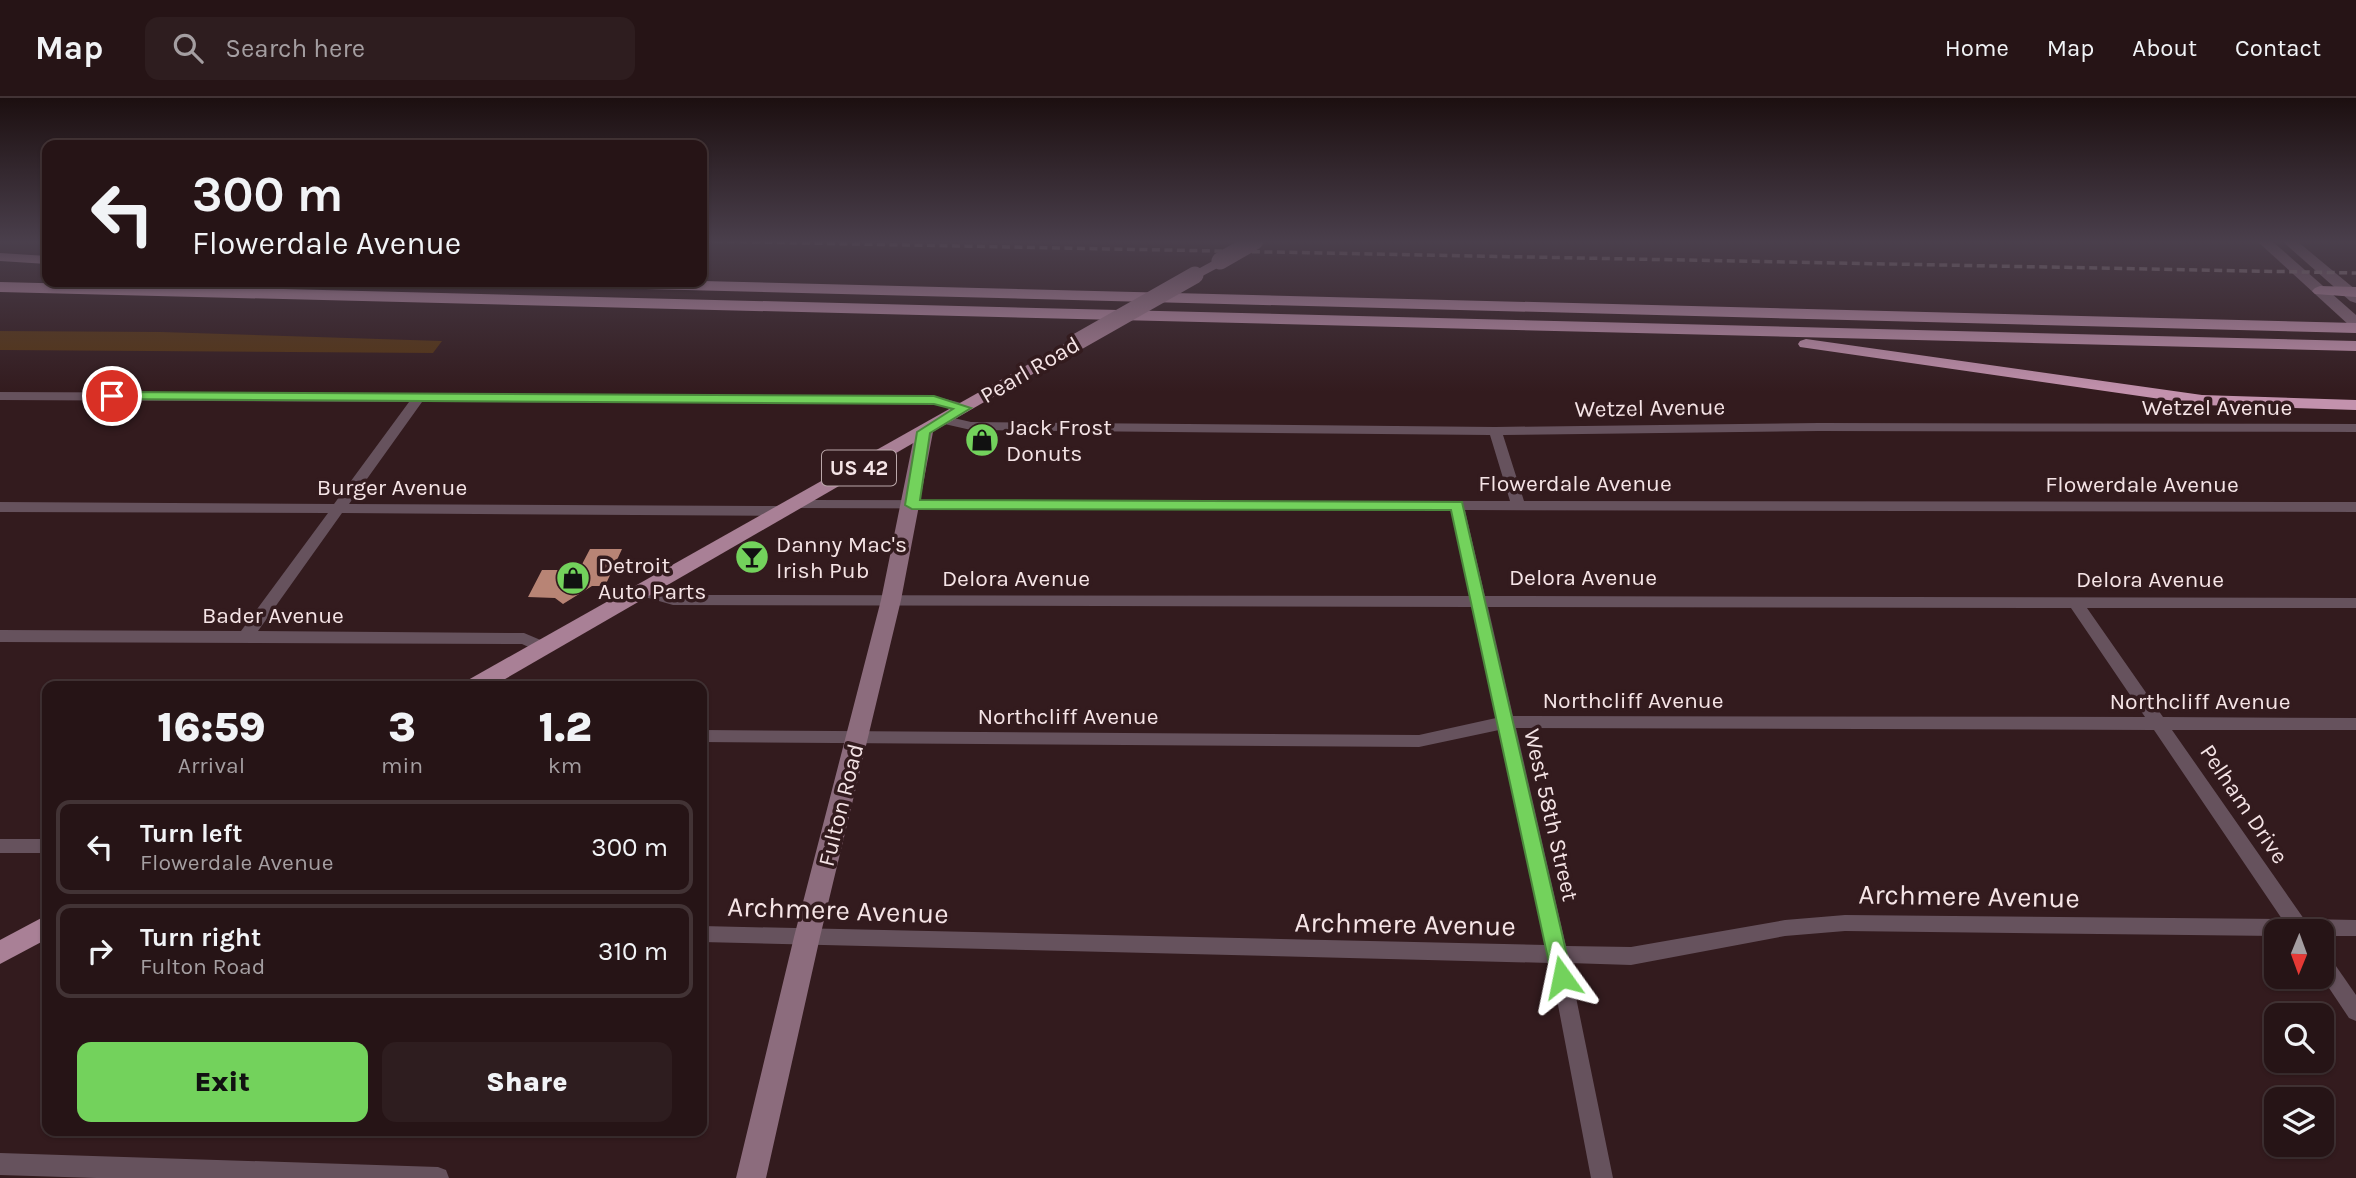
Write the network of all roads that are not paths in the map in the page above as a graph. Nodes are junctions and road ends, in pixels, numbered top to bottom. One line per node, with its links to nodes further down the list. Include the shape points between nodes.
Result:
1 (106, 291): 7 (highway)
2 (138, 291): 9 (highway)
3 (934, 291): 10 (highway)
4 (1166, 291): 15 (main road, Pearl Road / US 42, bridge)
5 (2320, 291): 10 (main road)
6 (2325, 291): 8 (highway)
7 (0, 294)
8 (2354, 294)
9 (1451, 325): 11 (highway); 14 (highway, via 1806,344 2202,400)
10 (2356, 325)
11 (2351, 346)
12 (0, 396): 13 (street)
13 (418, 398): 15 (street, via 934,400); 26 (street)
14 (2356, 405)
15 (964, 408): 16 (main road, Pearl Road / US 42)
16 (944, 420): 18 (street, Wetzel Avenue, via 971,426); 19 (main road, Pearl Road / US 42)
17 (2356, 428): 18 (street, Wetzel Avenue)
18 (1496, 431): 22 (street)
19 (924, 432): 20 (main road, Fulton Road); 25 (main road, Pearl Road / US 42)
20 (912, 505): 21 (street, Flowerdale Avenue); 25 (street, Flowerdale Avenue); 28 (main road, Fulton Road)
21 (1457, 505): 22 (street, Flowerdale Avenue); 29 (street, West 58th Street)
22 (1519, 506): 23 (street, Flowerdale Avenue)
23 (2356, 507)
24 (0, 508): 26 (street, Burger Avenue)
25 (789, 508): 26 (street, Burger Avenue); 27 (main road, Pearl Road / US 42)
26 (338, 509): 33 (street)
27 (643, 591): 28 (street, Delora Avenue, via 673,600); 34 (main road, Pearl Road / US 42)
28 (891, 600): 29 (street, Delora Avenue); 40 (main road, Fulton Road)
29 (1479, 600): 30 (street, Delora Avenue); 36 (street, West 58th Street)
30 (2075, 602): 31 (street, Delora Avenue); 37 (street, Pelham Drive)
31 (2356, 603)
32 (0, 636): 33 (street, Bader Avenue)
33 (245, 638): 34 (street, Bader Avenue, via 509,638)
34 (544, 648): 35 (main road, Pearl Road / US 42)
35 (495, 681)
36 (1506, 722): 37 (street, Northcliff Avenue); 40 (street, Northcliff Avenue, via 1419,741); 51 (street, West 58th Street)
37 (2159, 723): 38 (street, Northcliff Avenue); 43 (street, Pelham Drive)
38 (2356, 724)
39 (707, 736): 40 (street, Northcliff Avenue)
40 (858, 737): 49 (main road, Fulton Road)
41 (0, 846): 42 (street)
42 (42, 846)
43 (2293, 919)
44 (2334, 928): 45 (street, Archmere Avenue)
45 (2356, 928)
46 (42, 929): 50 (main road)
47 (2264, 929): 51 (street, Archmere Avenue, via 1845,923 1785,928 1630,956)
48 (707, 934): 49 (street, Archmere Avenue)
49 (807, 937): 51 (street, Archmere Avenue); 56 (main road, Fulton Road)
50 (0, 953)
51 (1558, 955): 57 (street, West 58th Street)
52 (2334, 980): 53 (street)
53 (2356, 1012)
54 (0, 1164): 55 (street)
55 (438, 1178)
56 (751, 1178)
57 (1602, 1178)

